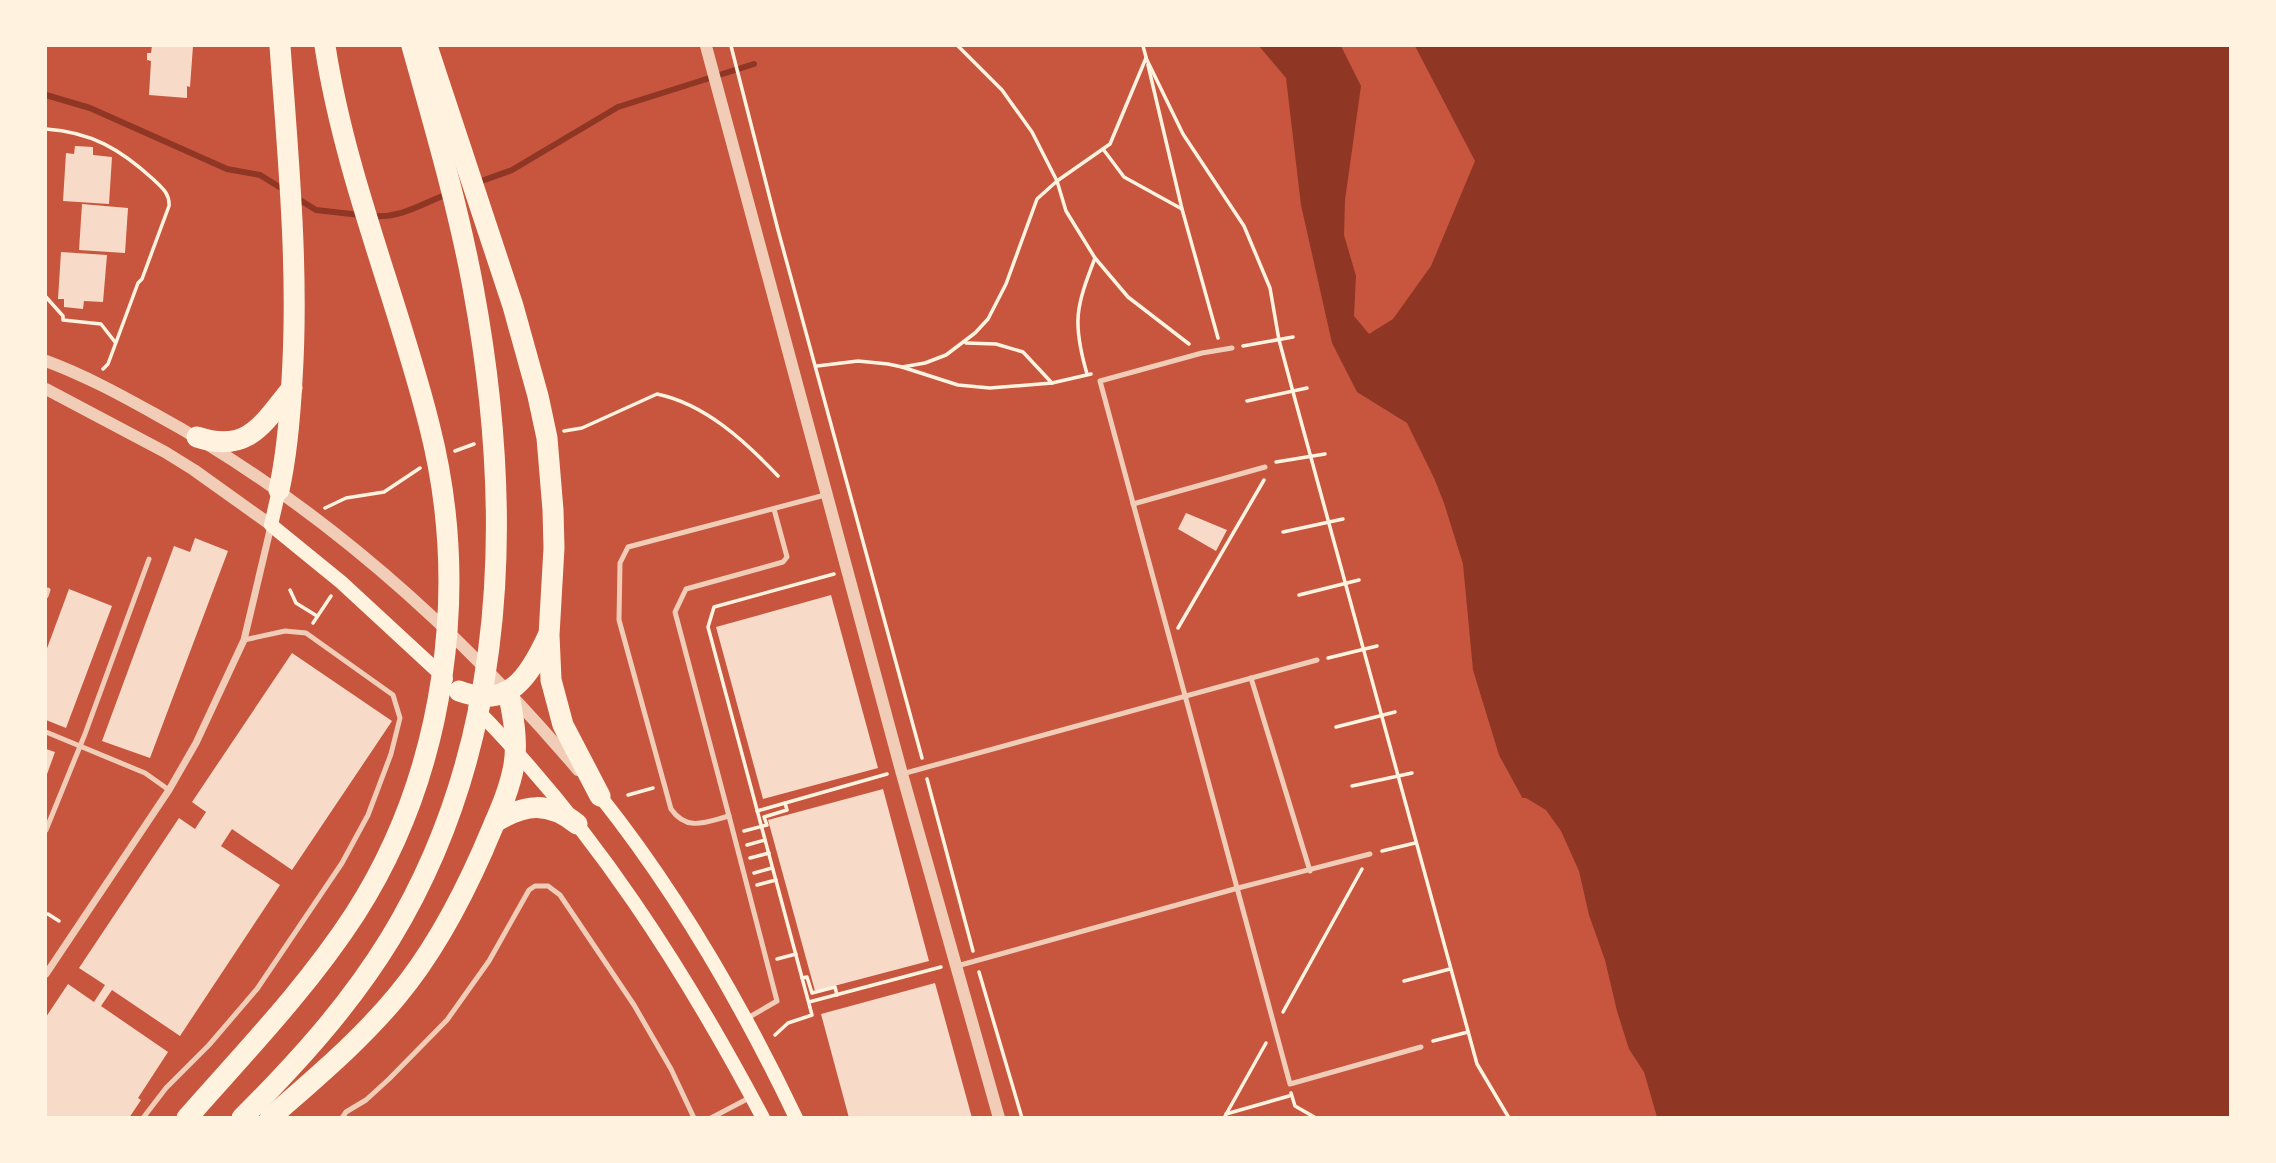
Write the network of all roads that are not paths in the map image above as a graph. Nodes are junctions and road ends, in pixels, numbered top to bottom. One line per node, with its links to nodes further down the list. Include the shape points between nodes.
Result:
1 (280, 46): 9 (highway, via 294,267)
2 (325, 46): 45 (highway, via 355,183 430,425 445,509 449,575 441,682 412,796 352,919 303,986)
3 (412, 46): 6 (highway)
4 (427, 46): 6 (highway)
5 (706, 46): 14 (street)
6 (446, 136): 19 (highway, via 524,342 543,417 553,510); 46 (highway, via 475,297 495,486 489,653 475,736 448,823 376,961 318,1038)
7 (1232, 348): 15 (lane, via 1100,381)
8 (46, 360): 11 (street)
9 (292, 388): 11 (highway, via 245,439 220,442); 13 (highway)
10 (46, 389): 17 (street, via 165,452)
11 (197, 438): 13 (street)
12 (1265, 467): 15 (lane)
13 (278, 491): 17 (main road); 24 (street, via 377,568)
14 (825, 495): 16 (lane); 29 (street)
15 (1133, 504): 25 (lane)
16 (774, 509): 32 (lane, via 787,558 686,589 675,612); 32 (lane, via 628,547 620,563 619,620 671,809 687,823)
17 (271, 525): 20 (street); 23 (main road)
18 (149, 558): 27 (lane)
19 (549, 635): 24 (highway, via 531,670); 31 (highway, via 551,680 558,708)
20 (244, 640): 30 (street); 44 (lane, via 285,631 306,633 393,695 400,718 368,815 342,863 257,989)
21 (1317, 660): 22 (lane)
22 (1251, 677): 25 (lane); 37 (lane)
23 (459, 691): 24 (highway, via 475,697); 28 (main road)
24 (508, 691): 28 (highway); 31 (street)
25 (1186, 696): 29 (lane); 38 (lane)
26 (46, 732): 27 (lane)
27 (80, 745): 30 (lane, via 145,773); 35 (lane)
28 (515, 751): 33 (highway); 34 (main road)
29 (902, 774): 39 (street)
30 (169, 790): 40 (street)
31 (600, 796): 41 (main road, via 666,887)
32 (729, 816): 41 (lane, via 777,1001)
33 (495, 822): 34 (highway, via 517,810 537,807); 47 (highway, via 453,913 404,988 357,1040)
34 (577, 824): 43 (main road, via 640,909)
35 (46, 830)
36 (1370, 854): 37 (lane)
37 (1310, 871): 38 (lane)
38 (1238, 888): 39 (lane); 42 (lane, via 1290,1084)
39 (957, 966): 53 (street)
40 (46, 974)
41 (746, 1019): 52 (main road)
42 (1421, 1047)
43 (752, 1096): 50 (lane); 51 (main road)
44 (144, 1118)
45 (187, 1118)
46 (242, 1118)
47 (270, 1118)
48 (342, 1118): 49 (lane, via 390,1079 447,1020 489,961 525,895 542,885 560,895 617,978 660,1048)
49 (694, 1118)
50 (711, 1118)
51 (763, 1118)
52 (796, 1118)
53 (999, 1118)

